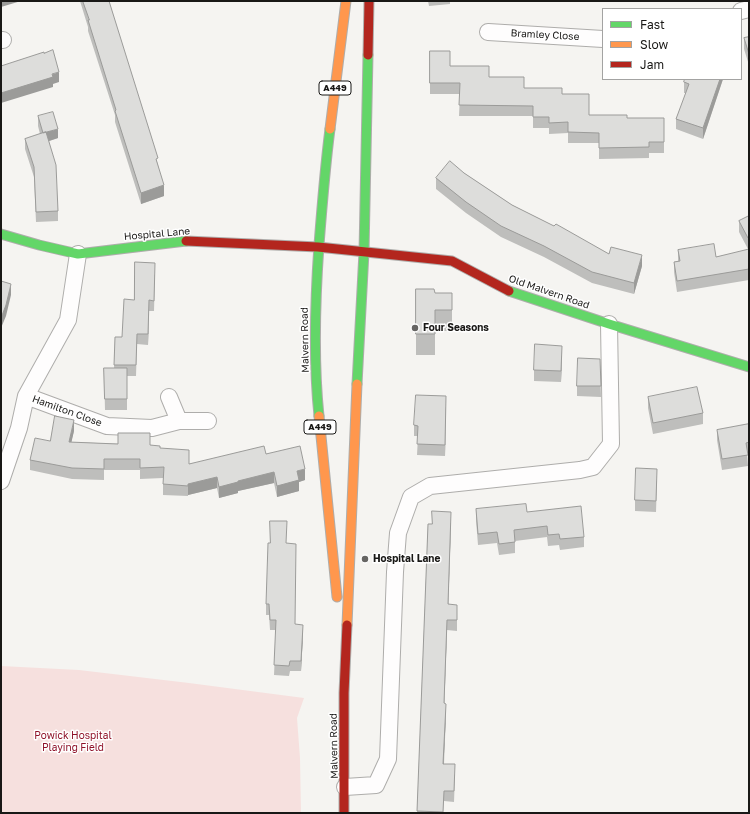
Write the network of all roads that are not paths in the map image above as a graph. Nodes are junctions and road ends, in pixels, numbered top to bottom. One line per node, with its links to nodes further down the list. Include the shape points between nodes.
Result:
1 (346, 1): 6 (main road, Malvern Road / A449, via 324,175)
2 (369, 1): 7 (main road, Malvern Road / A449)
3 (488, 32): 4 (street, Bramley Close)
4 (602, 39)
5 (1, 234): 8 (main road, Hospital Lane)
6 (318, 247): 7 (main road, Old Malvern Road); 8 (main road, Hospital Lane, via 182,241); 16 (main road, Malvern Road / A449, via 315,302 316,388)
7 (364, 252): 9 (main road, Old Malvern Road, via 452,261 508,291); 16 (main road, Malvern Road / A449)
8 (78, 254): 11 (street, Hamilton Close, via 68,320)
9 (609, 324): 10 (main road, Old Malvern Road); 17 (street, via 611,444 593,467 430,486 411,497 398,533 388,759 376,784)
10 (749, 367)
11 (26, 396): 13 (street, Hamilton Close, via 107,426 152,428); 15 (street, Hamilton Close, via 19,428)
12 (169, 397): 13 (street)
13 (178, 421): 14 (street, Hamilton Close)
14 (208, 422)
15 (1, 481)
16 (345, 678): 17 (main road, Malvern Road / A449)
17 (345, 787): 18 (main road, Malvern Road / A449)
18 (344, 813)

